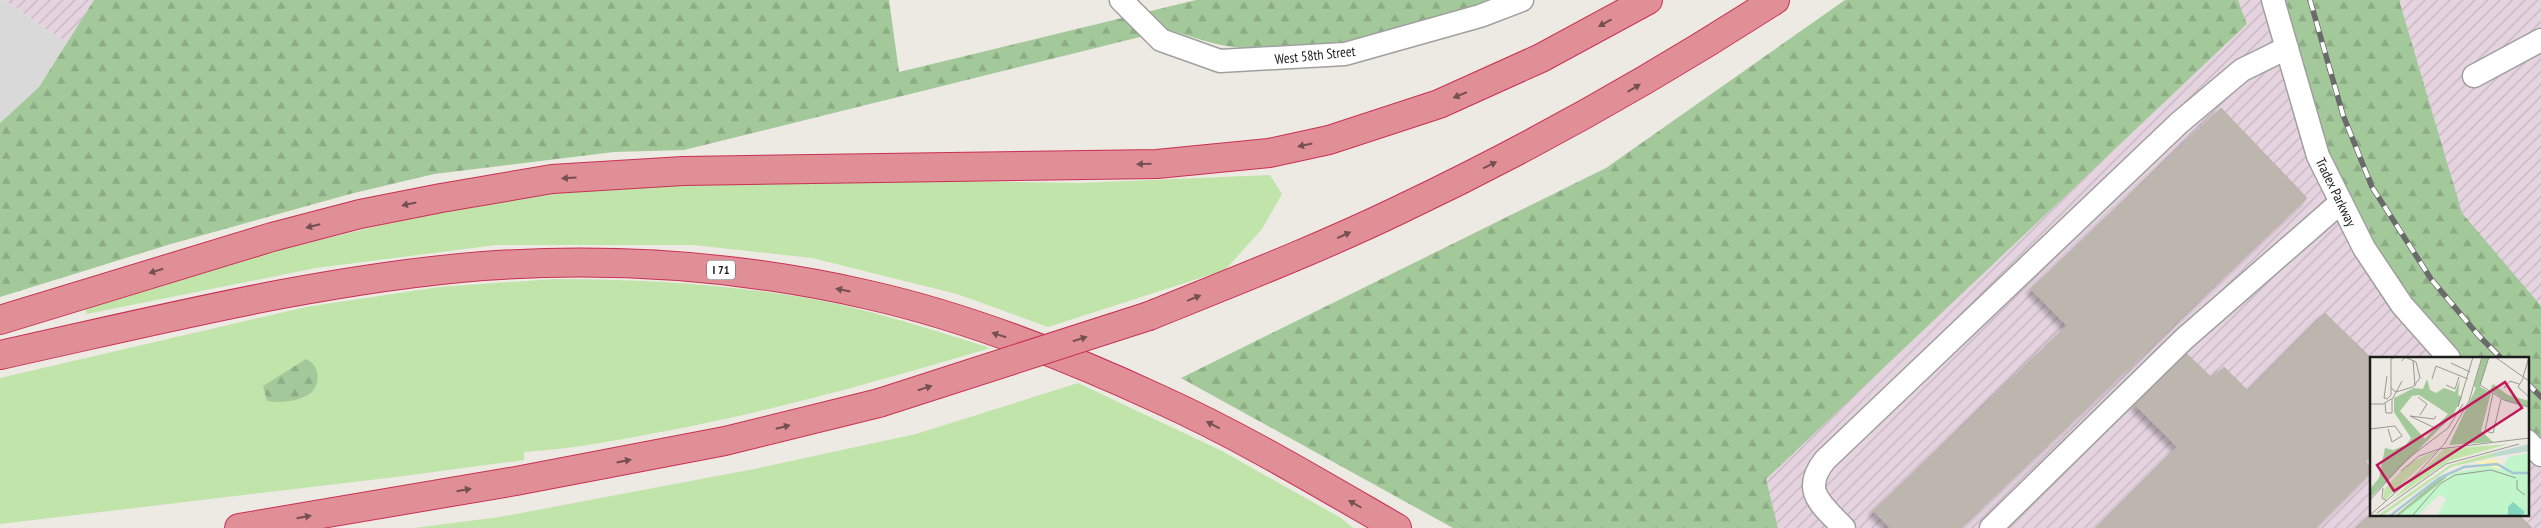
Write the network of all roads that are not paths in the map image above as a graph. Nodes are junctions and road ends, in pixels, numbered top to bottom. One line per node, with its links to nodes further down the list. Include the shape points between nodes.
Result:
1 (1121, 0): 2 (street, West 58th Street, via 1160,40 1220,61 1345,54 1480,16)
2 (1522, 0)
3 (1648, 0): 10 (highway, one-way to 10, via 1533,62 1440,104 1329,140 1269,152 1157,164 683,171 552,179 342,219)
4 (1775, 0): 15 (highway, one-way to 4, bridge, via 715,443 879,403 1149,316 1269,268 1399,210 1506,157 1626,92)
5 (2273, 0): 7 (street, Tradex Parkway)
6 (2541, 40): 8 (street)
7 (2287, 48): 9 (street, Tradex Parkway, via 2318,156); 17 (street, via 2242,70 2179,123 1825,460 1816,471 1812,485 1818,500)
8 (2474, 76)
9 (2341, 202): 12 (street, Tradex Parkway, via 2364,248 2402,305); 18 (street, via 2184,339)
10 (0, 320)
11 (0, 355): 16 (highway, I 71, one-way to 11, via 1211,424 1117,380 1030,346 871,295 737,272 602,262 480,267 400,275 258,298)
12 (2448, 357)
13 (2528, 442): 14 (street)
14 (2541, 455)
15 (239, 528)
16 (1397, 528)
17 (1844, 528)
18 (1991, 528)

